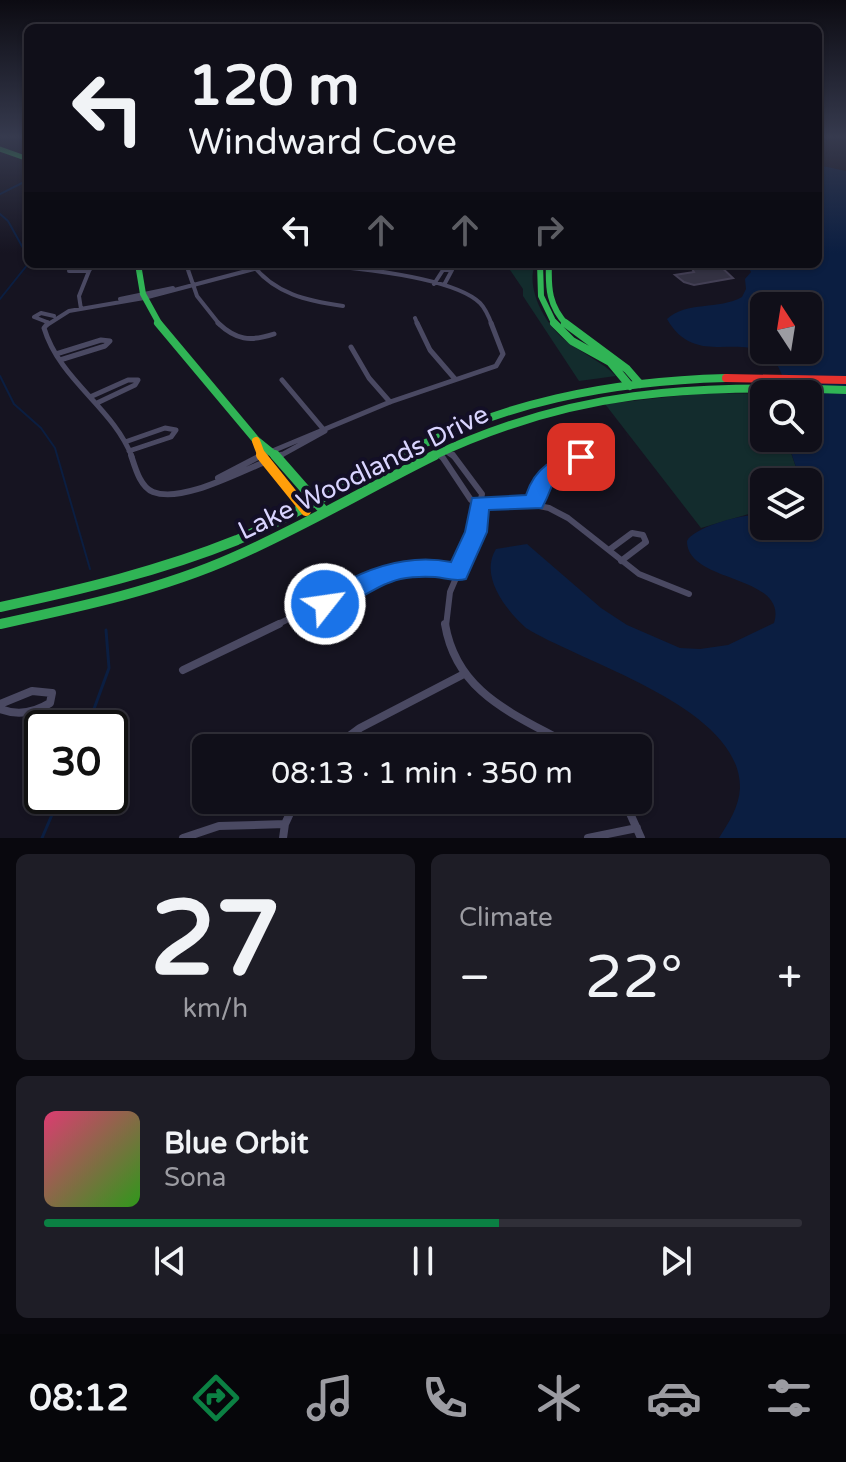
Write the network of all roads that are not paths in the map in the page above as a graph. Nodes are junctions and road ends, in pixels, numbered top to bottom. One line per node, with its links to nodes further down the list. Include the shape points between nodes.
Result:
1 (139, 268): 14 (main road)
2 (187, 268): 13 (street)
3 (247, 268): 13 (street)
4 (255, 268): 16 (street, via 274,288)
5 (342, 268): 10 (street)
6 (372, 268): 10 (street)
7 (539, 268): 15 (main road)
8 (549, 268): 15 (main road)
9 (89, 271): 17 (street, via 79,296)
10 (368, 272): 11 (street)
11 (434, 284): 12 (street); 12 (street, via 443,270 452,270)
12 (444, 285): 26 (street, via 482,305 505,355 496,366)
13 (189, 286): 14 (street); 22 (street, via 233,335 247,340)
14 (143, 296): 17 (street); 38 (main road, via 170,340)
15 (546, 300): 21 (main road)
16 (343, 306)
17 (81, 309): 18 (street)
18 (55, 316): 20 (street); 20 (street, via 34,317)
19 (415, 318): 26 (street, via 430,350)
20 (47, 322): 24 (street, via 44,332)
21 (561, 325): 25 (main road); 31 (main road, via 571,341 614,364)
22 (274, 334)
23 (351, 347): 35 (street)
24 (58, 357): 24 (street, via 105,346 110,341 101,340); 34 (street)
25 (630, 370): 28 (main road); 30 (main road)
26 (455, 379): 35 (street)
27 (282, 380): 37 (street)
28 (666, 380): 29 (main road, Lake Woodlands Drive); 30 (main road, Lake Woodlands Drive)
29 (846, 380)
30 (639, 383): 31 (main road, Lake Woodlands Drive); 33 (main road)
31 (629, 384): 33 (main road); 39 (main road, Lake Woodlands Drive, via 529,403)
32 (846, 390): 33 (main road, Lake Woodlands Drive)
33 (640, 392): 41 (main road, Lake Woodlands Drive, via 538,414)
34 (90, 397): 36 (street); 36 (street, via 138,380)
35 (390, 402): 37 (street)
36 (97, 403): 40 (street)
37 (325, 431): 43 (street)
38 (256, 440): 43 (main road); 45 (main road)
39 (431, 440): 41 (street); 46 (main road, Lake Woodlands Drive)
40 (125, 442): 42 (street); 42 (street, via 165,428 176,430 171,437)
41 (442, 450): 47 (street, via 441,458 471,500); 47 (street, via 471,477 482,494); 50 (main road, Lake Woodlands Drive)
42 (129, 451): 45 (street, via 141,481 152,492 179,495)
43 (274, 454): 45 (street); 46 (main road)
44 (581, 457): 48 (street, via 550,469)
45 (263, 459): 49 (main road)
46 (315, 501): 49 (main road, Lake Woodlands Drive); 50 (main road)
47 (480, 503): 48 (street); 54 (street, via 476,532)
48 (534, 503): 52 (street, via 568,518)
49 (302, 507): 51 (main road); 56 (main road, Lake Woodlands Drive, via 181,561)
50 (325, 512): 51 (main road, Lake Woodlands Drive)
51 (312, 518): 57 (main road, Lake Woodlands Drive, via 185,576)
52 (608, 550): 53 (street); 53 (street, via 632,533 643,535 646,542)
53 (621, 561): 55 (street, via 656,583)
54 (458, 572): 58 (street, via 420,568 380,575); 59 (street, via 446,620)
55 (689, 594)
56 (0, 607)
57 (0, 624)
58 (183, 670)
59 (462, 675): 61 (street); 62 (street, via 494,704)
60 (0, 706): 60 (street, via 15,714 40,710 50,703 52,693 22,693)
61 (352, 734)
62 (549, 734)
63 (290, 814): 65 (street)
64 (630, 814): 66 (street)
65 (285, 824): 67 (street, via 196,830); 68 (street)
66 (639, 833): 69 (street)
67 (183, 838)
68 (283, 838)
69 (588, 838)

